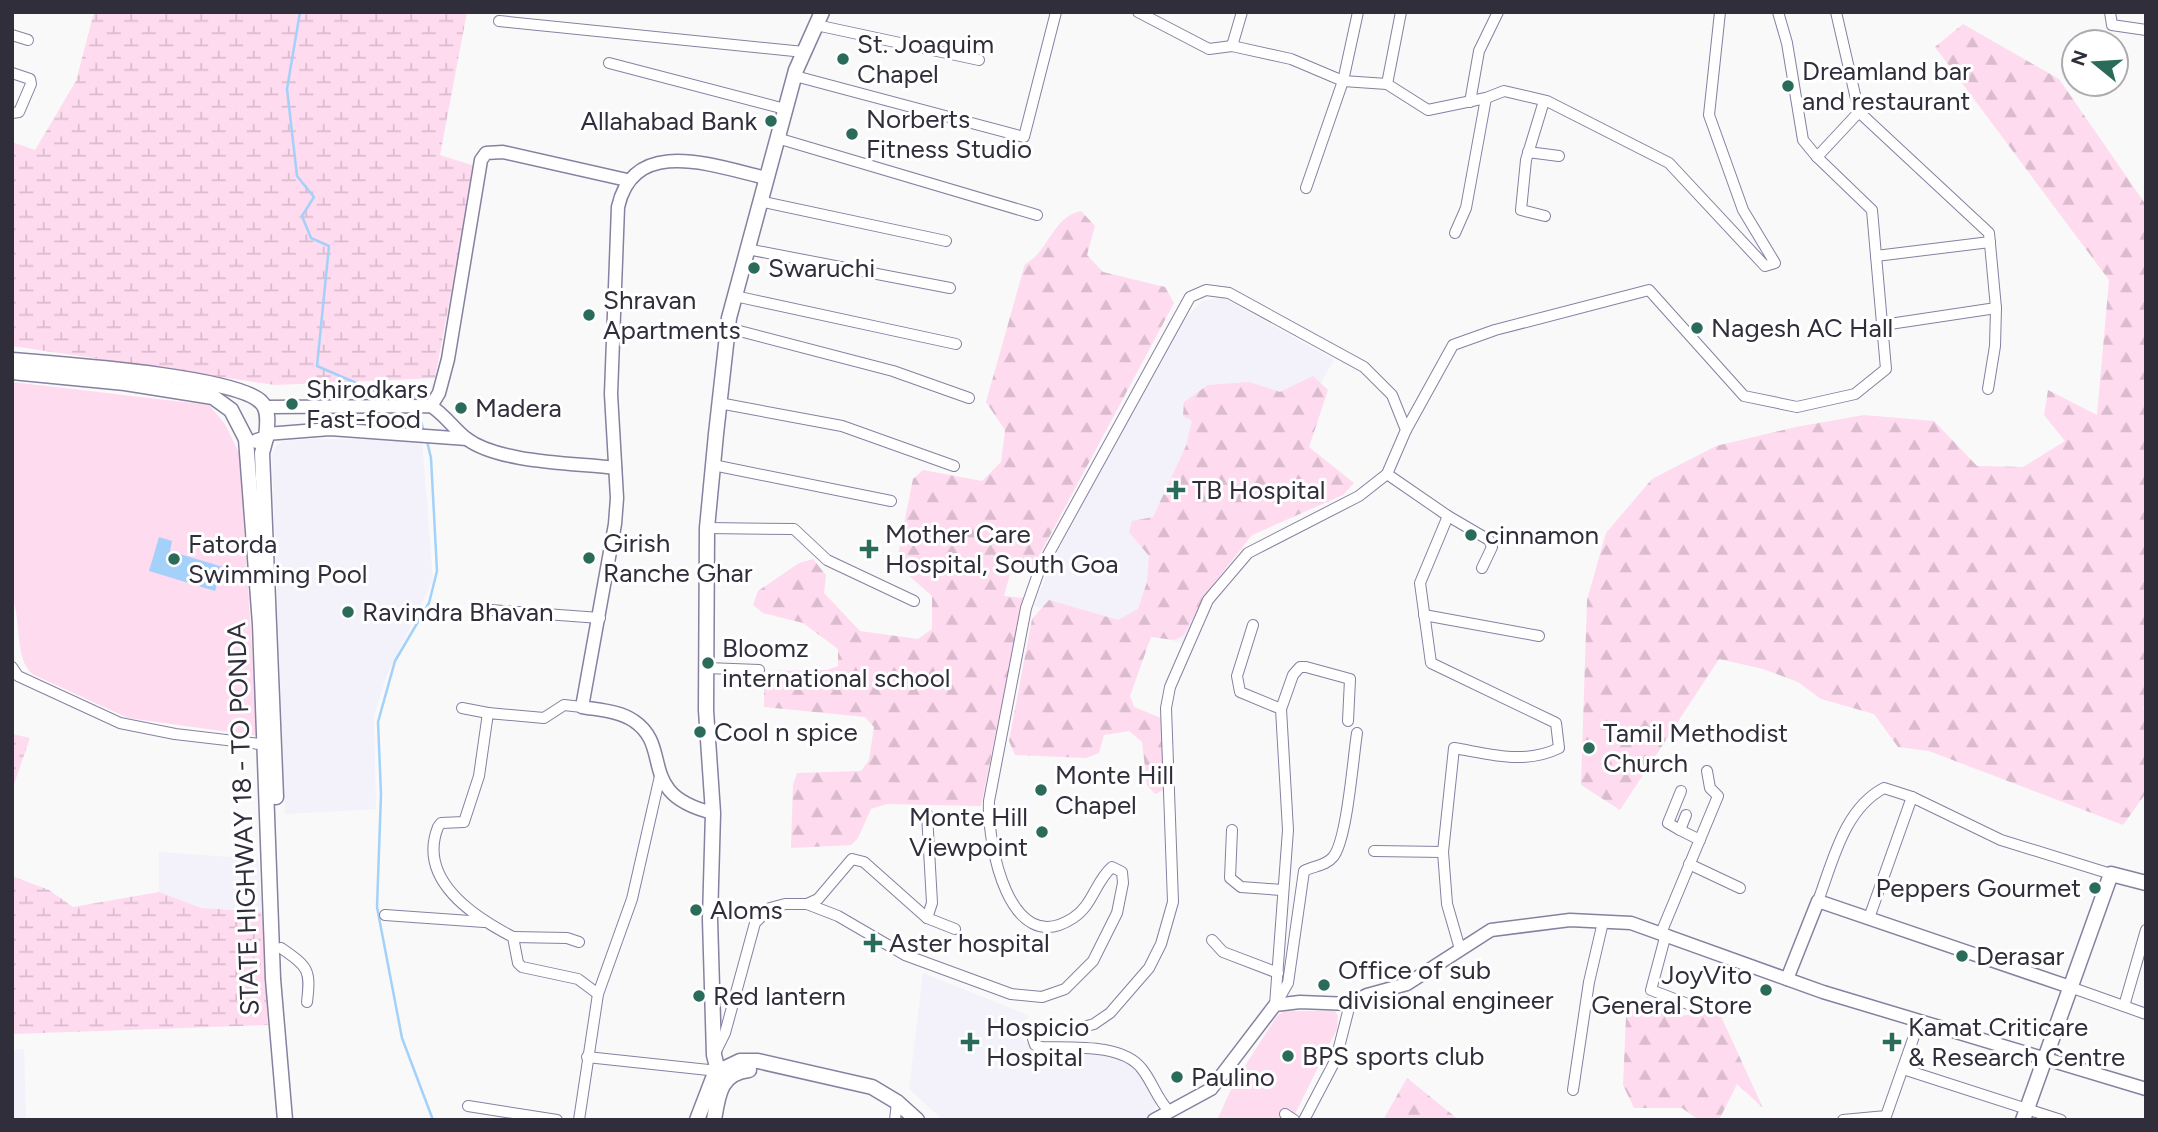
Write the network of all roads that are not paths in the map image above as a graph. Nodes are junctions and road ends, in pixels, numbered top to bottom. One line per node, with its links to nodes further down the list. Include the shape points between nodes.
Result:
1 (1056, 12): 21 (street, via 1024,136)
2 (1137, 12): 16 (street, via 1209,49)
3 (1242, 12): 16 (street)
4 (1358, 12): 22 (street)
5 (1401, 12): 23 (street)
6 (1497, 12): 26 (street, via 1479,51)
7 (1720, 12): 25 (street, via 1709,115 1743,210 1775,263 1765,266 1669,163)
8 (1778, 12): 33 (street, via 1803,140)
9 (1836, 12): 29 (street)
10 (2110, 12): 13 (street, via 2112,25)
11 (819, 19): 17 (main road); 18 (street)
12 (499, 22): 17 (street)
13 (2146, 30)
14 (12, 35): 15 (street)
15 (28, 40)
16 (1231, 46): 22 (street, via 1291,59)
17 (804, 52): 21 (main road)
18 (979, 60)
19 (609, 63): 27 (street)
20 (12, 73): 28 (street, via 30,79 31,84 19,113)
21 (794, 76): 27 (main road)
22 (1343, 81): 23 (street); 36 (street)
23 (1387, 83): 26 (street, via 1428,110)
24 (1486, 98): 25 (street, via 1504,91); 26 (street); 40 (street, via 1466,208)
25 (1544, 101): 31 (street)
26 (1470, 102)
27 (785, 109): 30 (main road)
28 (12, 113)
29 (1859, 113): 33 (street); 42 (street, via 1989,233)
30 (777, 138): 34 (main road); 38 (street)
31 (1528, 152): 32 (street); 39 (street, via 1521,210)
32 (1559, 156)
33 (1817, 157): 44 (street, via 1872,210)
34 (766, 178): 35 (street, via 662,161); 37 (main road)
35 (626, 180): 57 (street, via 503,152 486,153 481,160 449,359 439,393); 65 (street, via 618,207 613,284)
36 (1306, 188)
37 (760, 201): 41 (street); 43 (main road)
38 (1037, 215)
39 (1545, 216)
40 (1455, 233)
41 (946, 241)
42 (1990, 242): 44 (street); 47 (street)
43 (747, 249): 45 (street); 46 (main road)
44 (1876, 256): 48 (street)
45 (950, 288)
46 (735, 296): 49 (main road); 50 (street)
47 (1996, 307): 48 (street); 53 (street)
48 (1882, 325): 59 (street, via 1886,369 1855,394 1797,407 1744,396 1649,290 1453,345)
49 (728, 328): 54 (street, via 893,371); 56 (main road)
50 (956, 344)
51 (12, 360): 55 (main road, via 181,378 250,394)
52 (12, 372): 58 (main road, STATE HIGHWAY 18 - TO PONDA, via 193,392 213,397 231,410)
53 (1988, 389)
54 (969, 398)
55 (261, 403): 57 (street); 58 (main road, via 242,402); 60 (main road, STATE HIGHWAY 18 - TO PONDA)
56 (719, 403): 63 (main road); 64 (street, via 842,426)
57 (421, 405): 62 (street, via 444,415)
58 (239, 423): 61 (main road, STATE HIGHWAY 18 - TO PONDA)
59 (1406, 430): 66 (street); 105 (street, via 1392,395 1364,367 1229,293 1206,290 1190,297 1039,571 1026,608 989,801 988,822 1002,881 1014,906 1028,921 1059,926 1093,898 1112,867 1122,872 1117,913 1093,961 1065,989 1042,997 1011,994 905,955 838,916)
60 (266, 436): 61 (main road, via 254,442); 62 (street, via 330,429); 86 (main road, STATE HIGHWAY 18 - TO PONDA, via 262,465)
61 (246, 439): 86 (main road, STATE HIGHWAY 18 - TO PONDA)
62 (467, 439): 65 (street, via 515,457)
63 (713, 465): 67 (street); 69 (main road)
64 (954, 467)
65 (615, 468): 74 (street, via 615,524)
66 (1387, 474): 68 (street); 140 (street, via 1359,496 1248,553 1208,600 1170,687 1166,708 1173,902 1161,944 1149,968 1110,1013 1076,1029 1036,1033 1035,1045 1042,1047 1117,1053 1130,1059 1142,1068)
67 (891, 501)
68 (1448, 516): 70 (street, via 1489,541 1492,547); 73 (street, via 1420,583)
69 (707, 528): 71 (street, via 794,529 827,560); 78 (main road)
70 (1482, 568)
71 (914, 601)
72 (491, 610): 74 (street)
73 (1424, 615): 76 (street); 98 (street, via 1431,663 1556,723 1559,748 1542,757 1511,758 1454,748)
74 (600, 618): 80 (street)
75 (1253, 625): 82 (street, via 1237,677 1240,692)
76 (1539, 636)
77 (12, 667): 86 (street, via 18,676 120,723)
78 (707, 668): 79 (street); 91 (main road)
79 (759, 670)
80 (582, 707): 83 (street, via 564,705 544,718); 88 (street, via 636,722 650,743)
81 (463, 708): 83 (street)
82 (1281, 709): 84 (street, via 1293,675 1307,667 1350,679); 103 (street, via 1288,830)
83 (488, 713): 109 (street, via 467,816 460,824 441,823 435,845 440,879)
84 (1348, 720)
85 (1357, 733): 125 (street, via 1338,850 1331,860 1304,872 1287,983)
86 (270, 746): 117 (main road, STATE HIGHWAY 18 - TO PONDA); 142 (main road, STATE HIGHWAY 18 - TO PONDA, via 273,979)
87 (1707, 771): 96 (street, via 1710,788 1718,796)
88 (660, 776): 91 (street, via 680,800); 122 (street, via 632,899)
89 (1681, 791): 95 (street, via 1668,823)
90 (1912, 797): 100 (street, via 2001,840); 104 (street, via 1884,788 1868,797 1852,816); 108 (street)
91 (713, 813): 130 (main road)
92 (928, 814): 107 (street, via 932,903)
93 (1686, 815): 95 (street)
94 (1232, 830): 103 (street, via 1230,878 1241,887)
95 (1680, 830): 96 (street)
96 (1700, 840): 99 (street)
97 (1374, 851): 98 (street)
98 (1443, 852): 118 (street, via 1447,904)
99 (1689, 864): 102 (street); 113 (street)
100 (2111, 874): 101 (main road); 121 (main road)
101 (2146, 883)
102 (1740, 888)
103 (1282, 890): 119 (street)
104 (1818, 901): 108 (street); 120 (street)
105 (807, 904): 107 (street, via 818,899 852,859 864,862); 130 (street, via 770,908 755,923 725,1033)
106 (385, 915): 109 (street)
107 (927, 918): 111 (street)
108 (1868, 918): 121 (street)
109 (485, 922): 114 (street)
110 (1603, 922): 113 (street, via 1631,923); 118 (street, via 1570,920 1491,930); 137 (street)
111 (955, 929)
112 (2146, 930): 127 (street)
113 (1663, 934): 120 (street); 126 (street, via 1651,990)
114 (513, 937): 116 (street); 122 (street, via 522,967 578,979)
115 (1212, 940): 119 (street, via 1228,954)
116 (579, 942)
117 (281, 948): 123 (street, via 303,964 310,976); 143 (main road, STATE HIGHWAY 18 - TO PONDA)
118 (1460, 949): 124 (street, via 1407,984)
119 (1278, 973): 125 (street)
120 (1787, 979): 129 (street)
121 (2070, 987): 127 (street); 132 (main road)
122 (598, 994): 131 (street)
123 (307, 1002)
124 (1350, 1004): 125 (street); 151 (street, via 1336,1059)
125 (1275, 1005): 140 (street, via 1211,1088)
126 (1693, 1006)
127 (2124, 1006): 128 (street)
128 (2146, 1014)
129 (1919, 1022): 132 (street); 134 (street)
130 (714, 1055): 135 (main road)
131 (587, 1057): 135 (street); 145 (street)
132 (2045, 1061): 136 (street); 141 (main road)
133 (767, 1066): 135 (main road, via 740,1061); 138 (main road, via 872,1087); 147 (main road, via 730,1075 720,1091)
134 (1903, 1069): 141 (street); 152 (street, via 1886,1116)
135 (718, 1071): 146 (main road, via 707,1087)
136 (2146, 1089)
137 (1573, 1090)
138 (897, 1102): 148 (street); 149 (main road)
139 (468, 1106): 144 (street)
140 (1169, 1111): 150 (street)
141 (2025, 1114): 153 (street)
142 (285, 1120)
143 (292, 1120)
144 (557, 1120)
145 (579, 1120)
146 (697, 1120)
147 (715, 1120)
148 (895, 1120)
149 (917, 1120)
150 (1154, 1120)
151 (1304, 1120)
152 (1843, 1120)
153 (2061, 1120)

